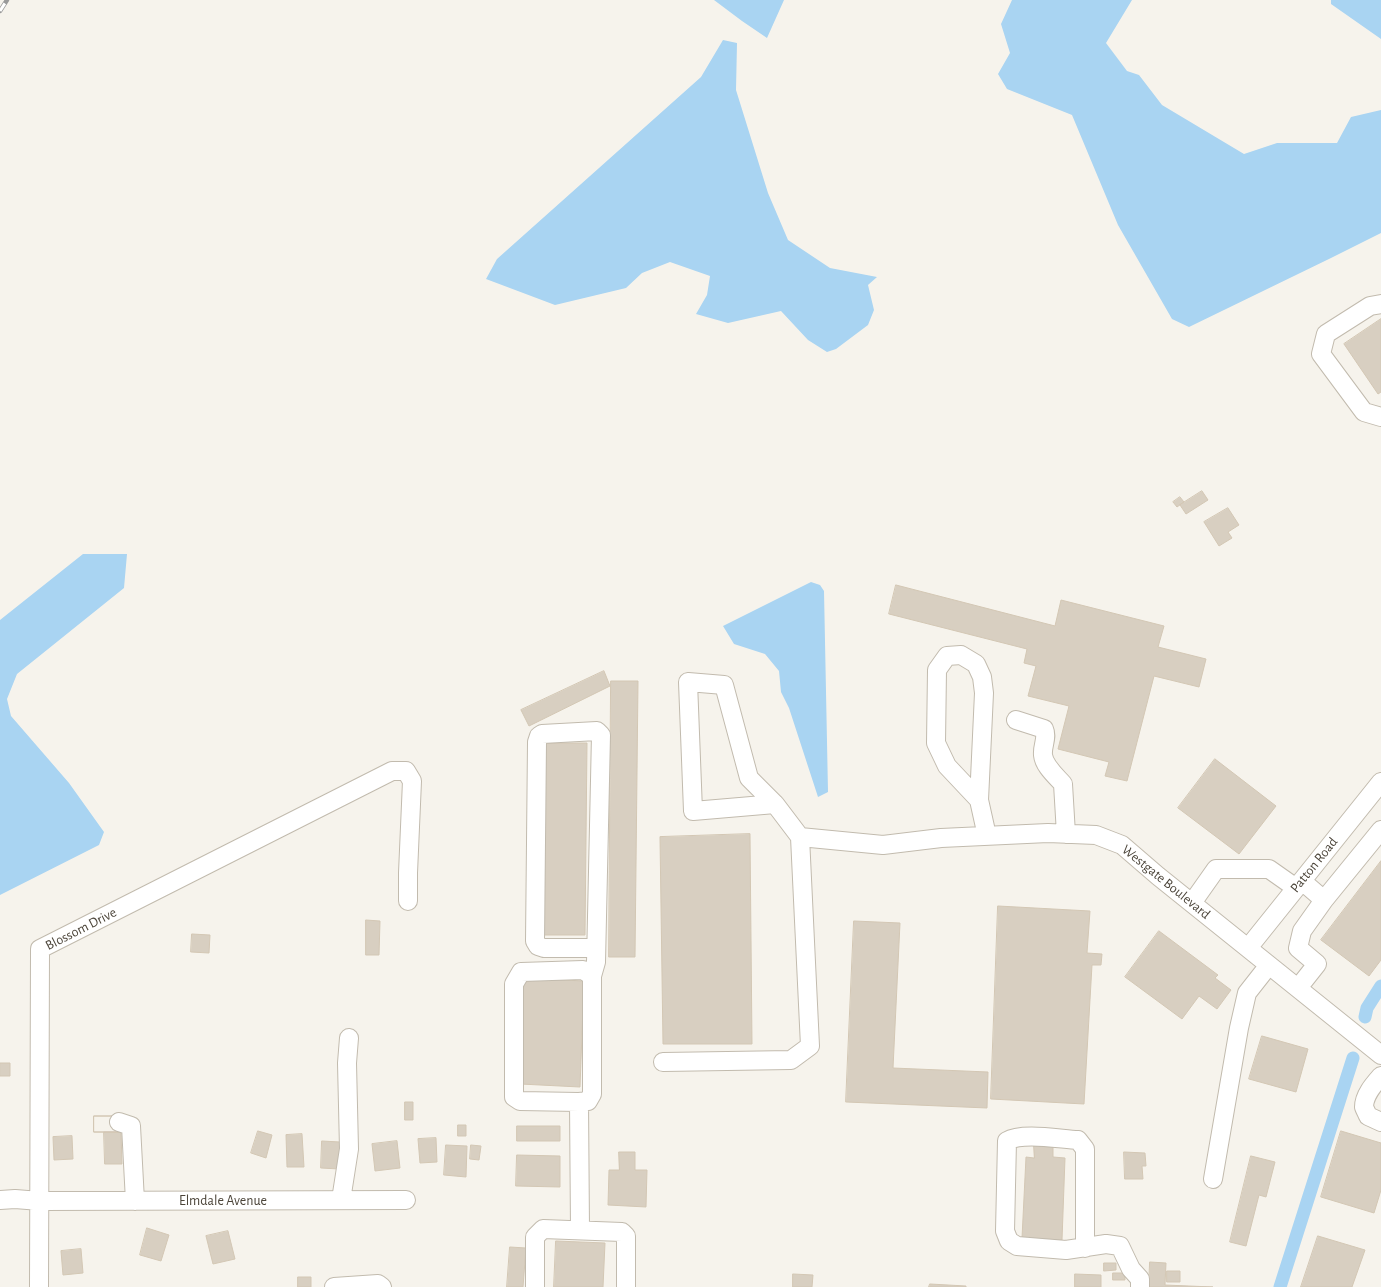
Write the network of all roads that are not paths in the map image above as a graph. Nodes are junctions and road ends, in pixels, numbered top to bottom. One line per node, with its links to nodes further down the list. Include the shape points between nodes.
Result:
1 (1381, 304): 2 (street, via 1370,306 1326,334 1321,354 1364,412)
2 (1381, 417)
3 (1016, 720): 8 (street, via 1044,729 1046,734 1043,755 1047,765 1064,784)
4 (1381, 782): 11 (street, Patton Road)
5 (979, 800): 5 (street, via 984,693 982,677 976,664 961,655 947,656 937,670 936,742 947,766); 9 (street)
6 (775, 804): 6 (street, via 748,778 724,685 688,682 693,811); 10 (street)
7 (1381, 830): 12 (street)
8 (1066, 834): 9 (street, Westgate Boulevard); 14 (street, Westgate Boulevard, via 1096,835 1122,844)
9 (987, 836): 10 (street, Westgate Boulevard, via 883,845)
10 (800, 837): 22 (street, via 810,1046 791,1060)
11 (1299, 884): 12 (street); 14 (street, via 1269,869 1216,869); 16 (street, Patton Road)
12 (1324, 900): 19 (street, via 1302,931 1298,948 1317,964)
13 (408, 901): 31 (street, Blossom Drive, via 412,782 406,771 392,772 381,777 40,950)
14 (1192, 903): 16 (street, Westgate Boulevard)
15 (596, 948): 15 (street, via 601,735 597,731 542,734 537,742 535,941 538,946 544,948); 18 (street)
16 (1248, 948): 17 (street, Westgate Boulevard)
17 (1269, 965): 19 (street, Westgate Boulevard); 27 (street, via 1247,993)
18 (592, 976): 24 (street, via 592,1094 588,1101); 24 (street, via 583,970 521,972 514,984 514,1097 520,1101)
19 (1298, 988): 21 (street, Westgate Boulevard)
20 (349, 1038): 29 (street, via 349,1149)
21 (1381, 1055)
22 (663, 1062)
23 (1381, 1076): 26 (street, via 1365,1100 1364,1107 1368,1116)
24 (579, 1102): 33 (street)
25 (119, 1122): 32 (street, via 131,1126)
26 (1381, 1122)
27 (1213, 1180)
28 (0, 1200): 31 (street, Elmdale Avenue)
29 (340, 1200): 30 (street, Elmdale Avenue); 32 (street, Elmdale Avenue)
30 (406, 1200)
31 (40, 1201): 32 (street, Elmdale Avenue); 35 (street, Blossom Drive)
32 (135, 1201)
33 (580, 1230): 38 (street, via 543,1229 535,1237); 39 (street, via 622,1232 626,1236)
34 (1085, 1248): 34 (street, via 1085,1149 1078,1140 1027,1136 1007,1141 1005,1231 1009,1241 1017,1246 1066,1250); 40 (street, via 1106,1244 1120,1246 1131,1270 1140,1279)
35 (39, 1287)
36 (334, 1287): 37 (street, via 378,1284)
37 (382, 1287)
38 (535, 1287)
39 (626, 1287)
40 (1140, 1287)

